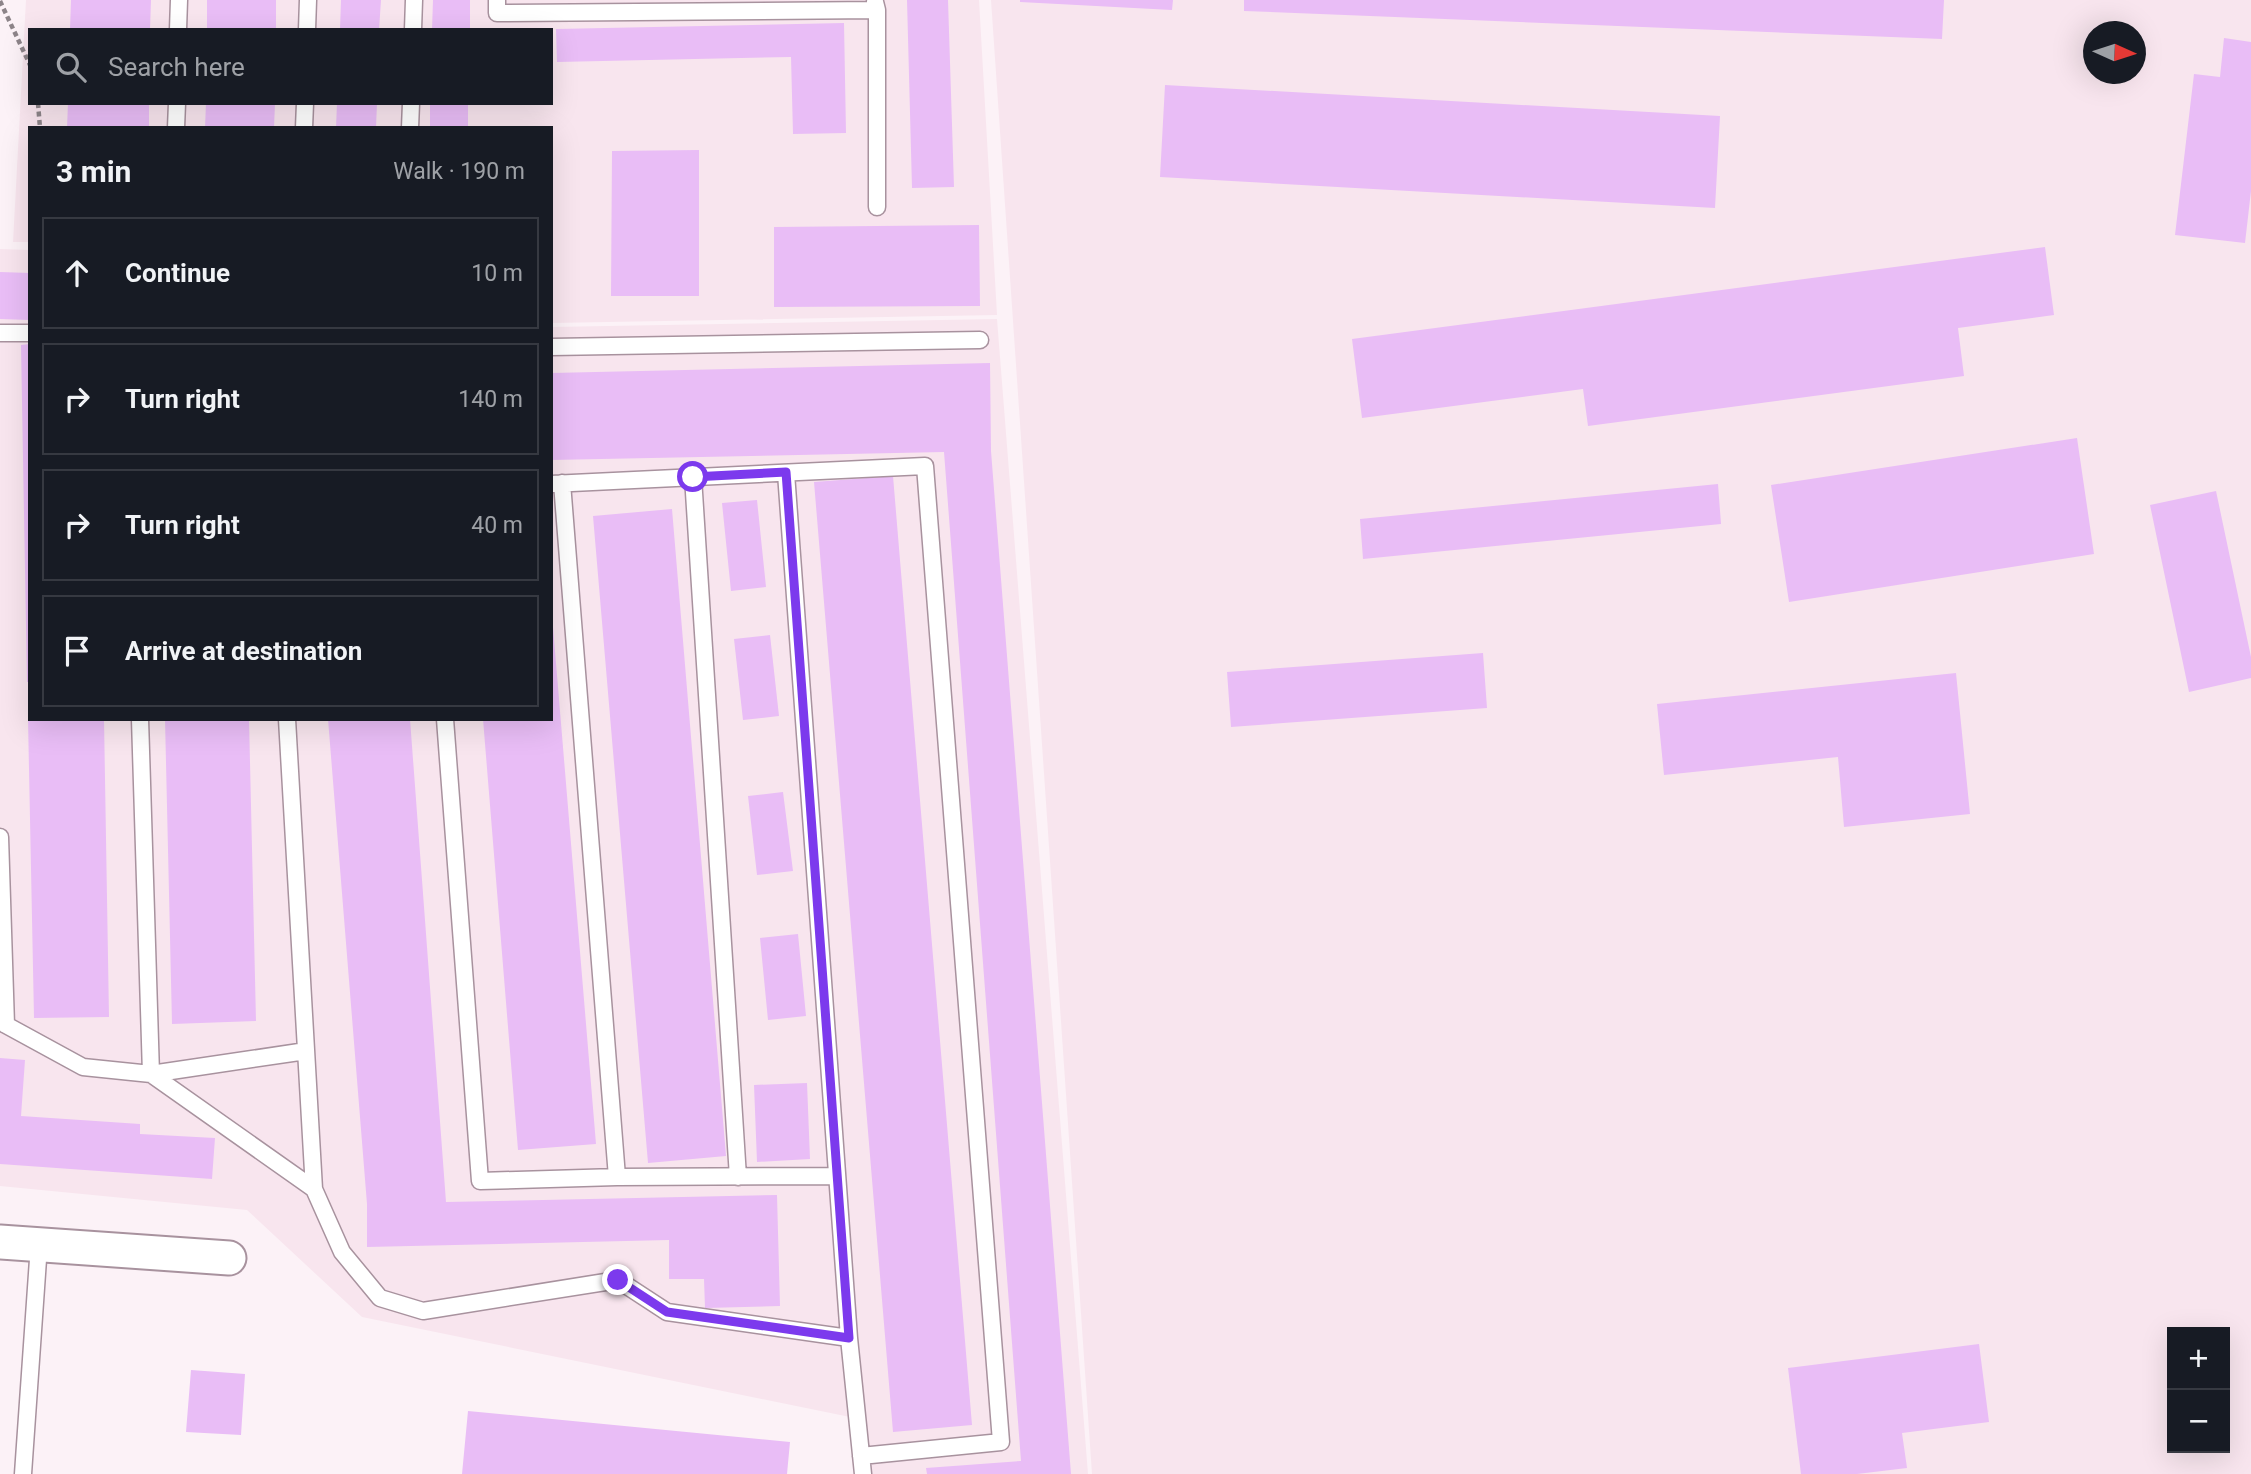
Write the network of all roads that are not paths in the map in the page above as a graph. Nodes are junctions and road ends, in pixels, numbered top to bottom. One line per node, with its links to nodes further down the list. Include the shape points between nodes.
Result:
1 (179, 0): 6 (lane)
2 (308, 0): 7 (lane)
3 (414, 0): 8 (lane)
4 (497, 0): 5 (lane, via 497,13)
5 (875, 5): 15 (lane)
6 (178, 28)
7 (307, 28)
8 (413, 28)
9 (177, 105): 12 (lane)
10 (305, 105): 13 (lane)
11 (411, 105): 14 (lane)
12 (176, 126)
13 (304, 126)
14 (410, 126)
15 (877, 207)
16 (0, 333): 17 (lane)
17 (28, 333)
18 (980, 340): 19 (lane)
19 (553, 347)
20 (786, 472): 21 (lane); 30 (lane); 38 (lane, via 925,466 1000,1428 1001,1442)
21 (693, 477): 22 (lane); 32 (lane)
22 (557, 484): 31 (lane)
23 (140, 721): 29 (lane)
24 (287, 721): 28 (lane)
25 (445, 721): 31 (lane, via 480,1181)
26 (0, 837): 27 (lane)
27 (2, 954): 29 (lane, via 6,1025 83,1067)
28 (306, 1051): 29 (lane); 33 (lane)
29 (151, 1074): 33 (lane)
30 (836, 1176): 32 (lane); 37 (lane)
31 (617, 1177): 32 (lane)
32 (738, 1177)
33 (314, 1189): 37 (lane, via 342,1252 380,1298 423,1311 618,1280 667,1312)
34 (0, 1242): 35 (street)
35 (39, 1245): 36 (street); 39 (lane)
36 (229, 1258)
37 (849, 1338): 38 (lane)
38 (861, 1456): 40 (lane)
39 (23, 1474)
40 (863, 1474)

